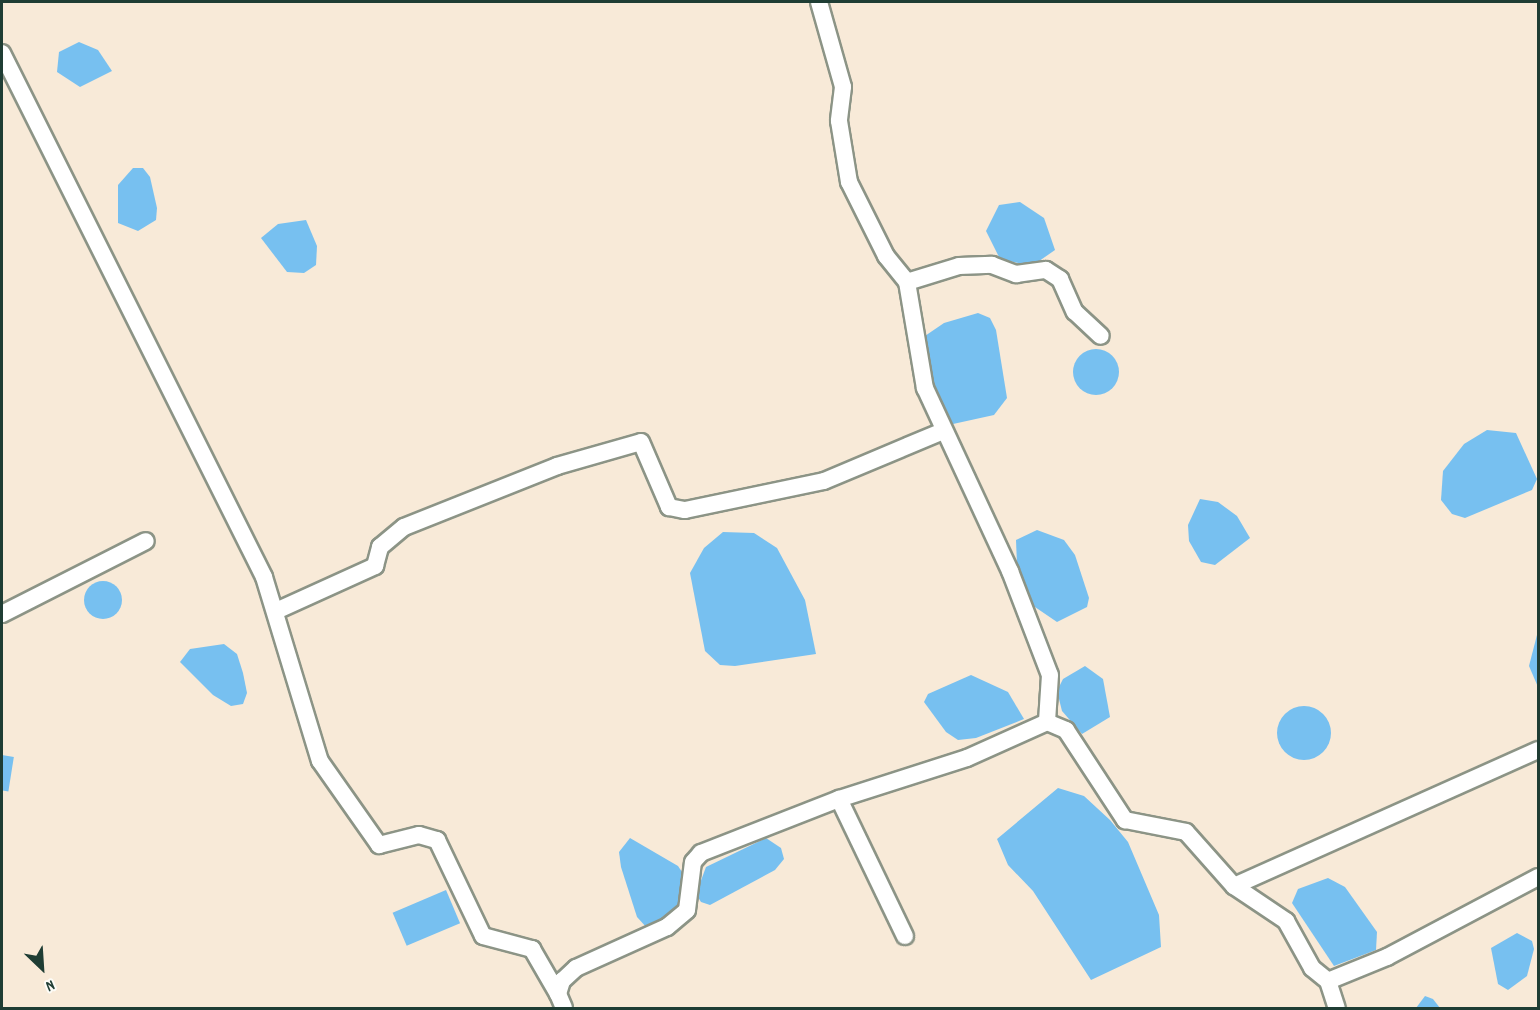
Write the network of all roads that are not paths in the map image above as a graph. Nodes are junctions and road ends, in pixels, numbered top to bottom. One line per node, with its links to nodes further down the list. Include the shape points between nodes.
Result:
1 (819, 2): 3 (street, via 843,87 839,121 849,182 886,256)
2 (2, 53): 7 (street)
3 (907, 282): 4 (street, via 959,266 992,265 1016,274 1046,270 1060,279 1075,312); 5 (street, via 925,388)
4 (1101, 336)
5 (943, 431): 7 (street, via 824,481 685,510 669,507 641,442 557,466 404,527 380,547 375,566); 9 (street, via 1010,571 1050,675)
6 (146, 541): 8 (street)
7 (276, 611): 16 (street, via 305,721 320,761 344,798 379,845 419,835 437,840 483,936 532,949)
8 (2, 614)
9 (1047, 722): 11 (street, via 967,758); 13 (street, via 1066,730 1125,820 1186,832)
10 (1539, 750): 13 (street)
11 (839, 799): 14 (street); 16 (street, via 700,853 693,862 687,910 667,927 576,968 562,981)
12 (1539, 877): 15 (street, via 1387,957)
13 (1234, 886): 15 (street, via 1286,921 1312,968)
14 (904, 936)
15 (1328, 981): 17 (street)
16 (561, 1001)
17 (1337, 1008)

